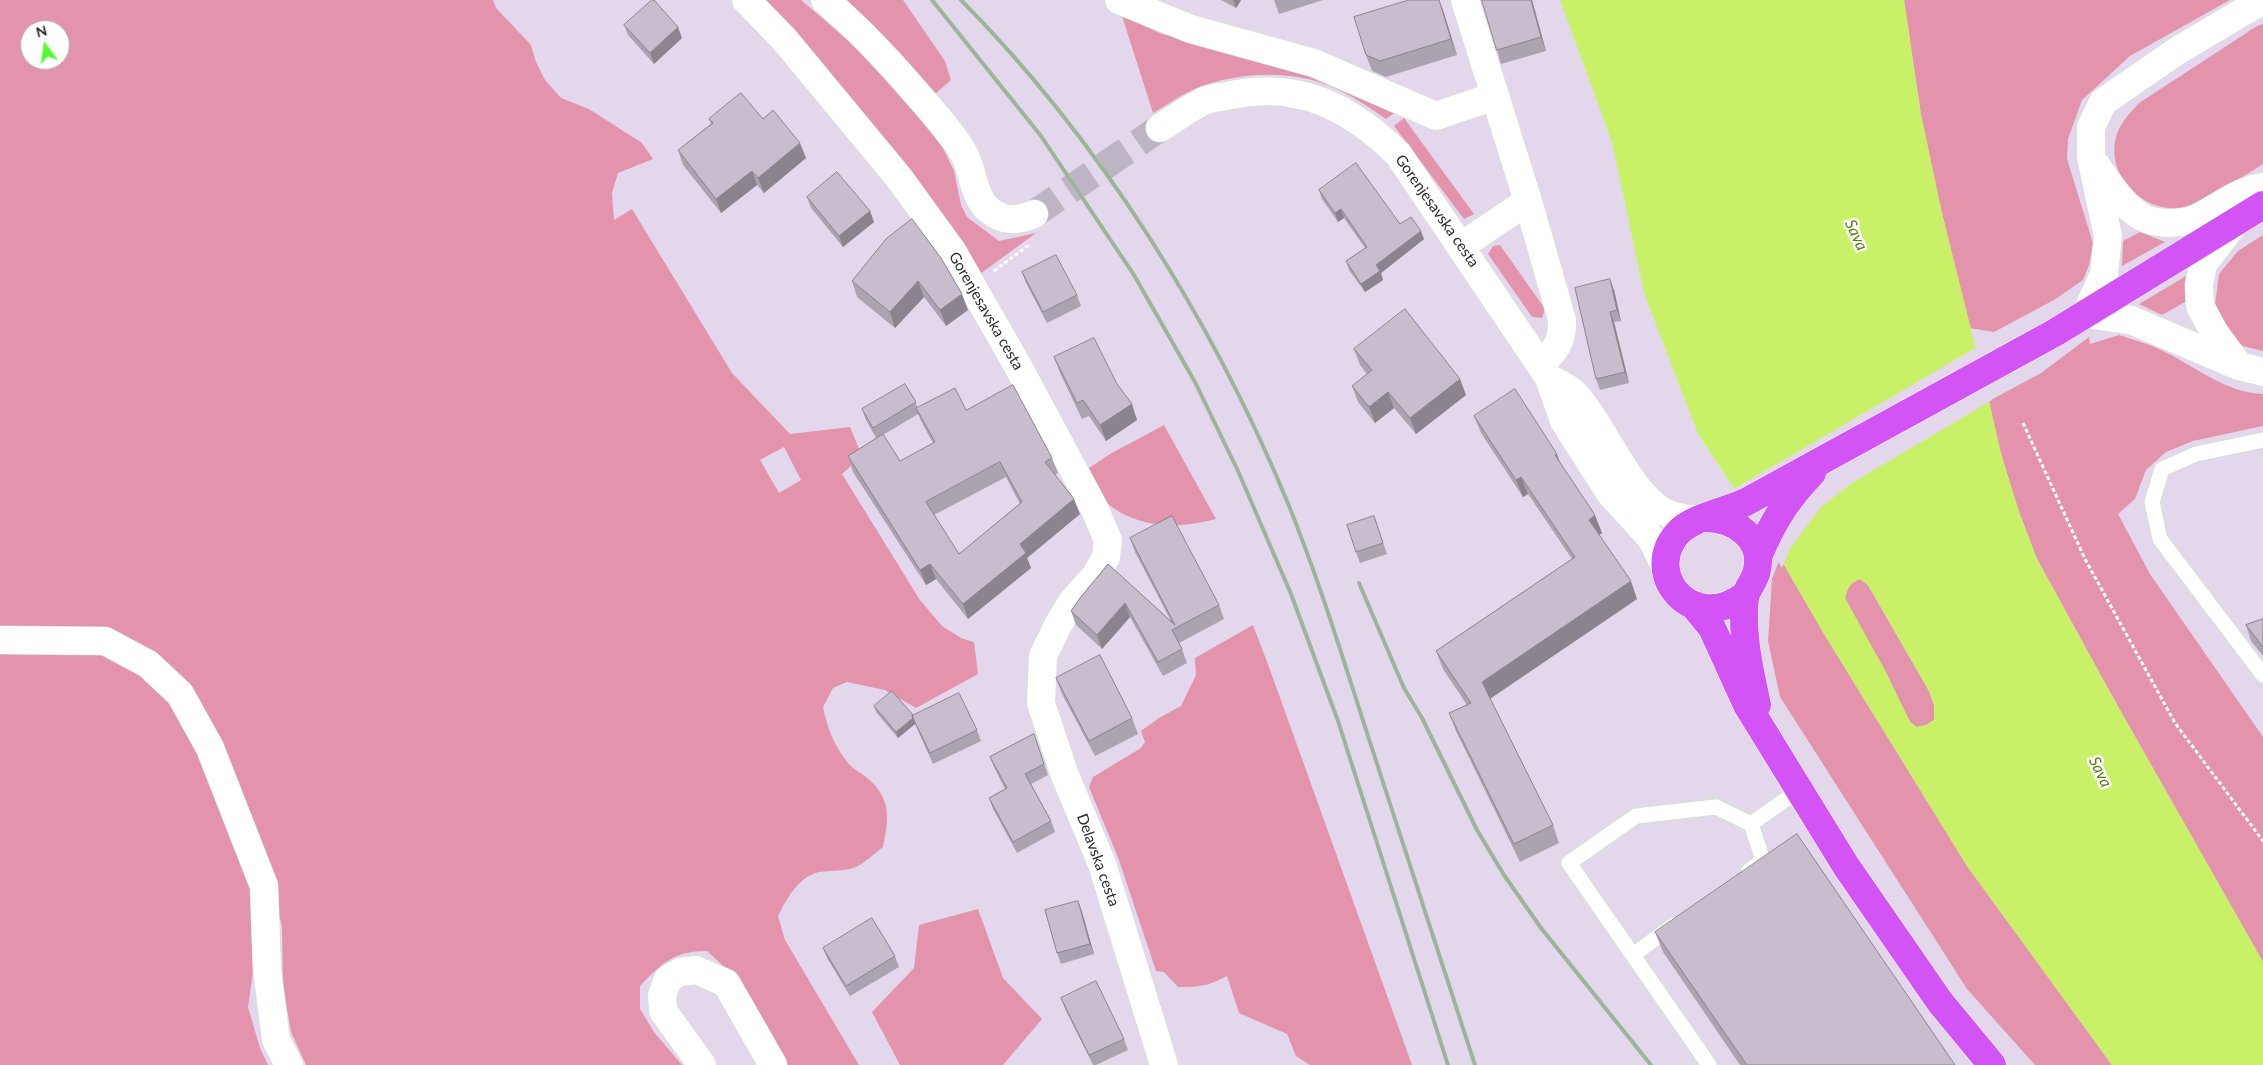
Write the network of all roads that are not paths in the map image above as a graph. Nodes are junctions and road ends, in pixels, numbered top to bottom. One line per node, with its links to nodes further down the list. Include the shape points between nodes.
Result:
1 (746, 0): 26 (street, Gorenjesavska cesta, via 784,38 934,223 1019,368 1095,510 1108,540 1106,557 1096,575 1072,602)
2 (825, 0): 12 (street, via 874,44 931,109 963,152 976,194 988,210 1007,220 1020,220)
3 (1119, 0): 6 (street, via 1191,29 1314,63 1436,116)
4 (1465, 0): 6 (street)
5 (2263, 0): 8 (street, via 2177,51 2103,102 2091,127)
6 (1496, 96): 10 (street)
7 (1160, 128): 14 (street, Gorenjesavska cesta, via 1206,100 1247,92 1287,91 1338,108 1378,135 1398,154)
8 (2091, 156): 9 (street, via 2115,192 2143,218 2172,224 2199,217 2249,188); 15 (street, via 2108,236 2104,274)
9 (2263, 187)
10 (1528, 201): 14 (street); 17 (street, via 1562,327)
11 (2263, 205): 13 (main road)
12 (1034, 214)
13 (2237, 221): 15 (main road); 16 (street, via 2203,264 2200,306 2214,332)
14 (1461, 246): 17 (street, Gorenjesavska cesta)
15 (2086, 314): 16 (street, via 2131,320); 19 (main road)
16 (2251, 369)
17 (1544, 371): 20 (street, Gorenjesavska cesta, via 1580,399 1641,491 1661,510); 22 (street, Gorenjesavska cesta, via 1564,421 1610,493 1651,538)
18 (2263, 440): 27 (lane, via 2196,454 2162,469 2152,502 2160,539)
19 (1826, 457): 20 (main road, via 1746,502); 21 (main road, via 1770,527)
20 (1694, 524): 21 (main road, via 1719,518 1733,523 1745,531); 22 (main road, via 1667,556)
21 (1758, 557): 23 (main road, via 1757,570)
22 (1666, 568): 24 (main road, via 1675,591)
23 (1745, 595): 24 (main road, via 1722,608); 28 (main road, via 1746,652)
24 (1694, 606): 28 (main road, via 1712,628 1736,685)
25 (0, 640): 34 (street, via 105,641 148,664 180,694 210,748 264,886 267,969 276,1040)
26 (1043, 656): 37 (street, Delavska cesta, via 1041,703 1064,773 1102,864)
27 (2263, 675)
28 (1763, 728): 29 (main road)
29 (1798, 790): 30 (lane); 39 (main road, via 1940,1002)
30 (1752, 824): 31 (lane, via 1764,860); 33 (lane, via 1716,807 1636,816 1569,863)
31 (1740, 877)
32 (1687, 916): 33 (lane)
33 (1633, 955): 38 (lane)
34 (289, 1065)
35 (702, 1065): 36 (street, via 663,1011 662,995 668,979 680,972 696,970 726,983)
36 (773, 1065)
37 (1164, 1065)
38 (1709, 1065)
39 (1992, 1065)

